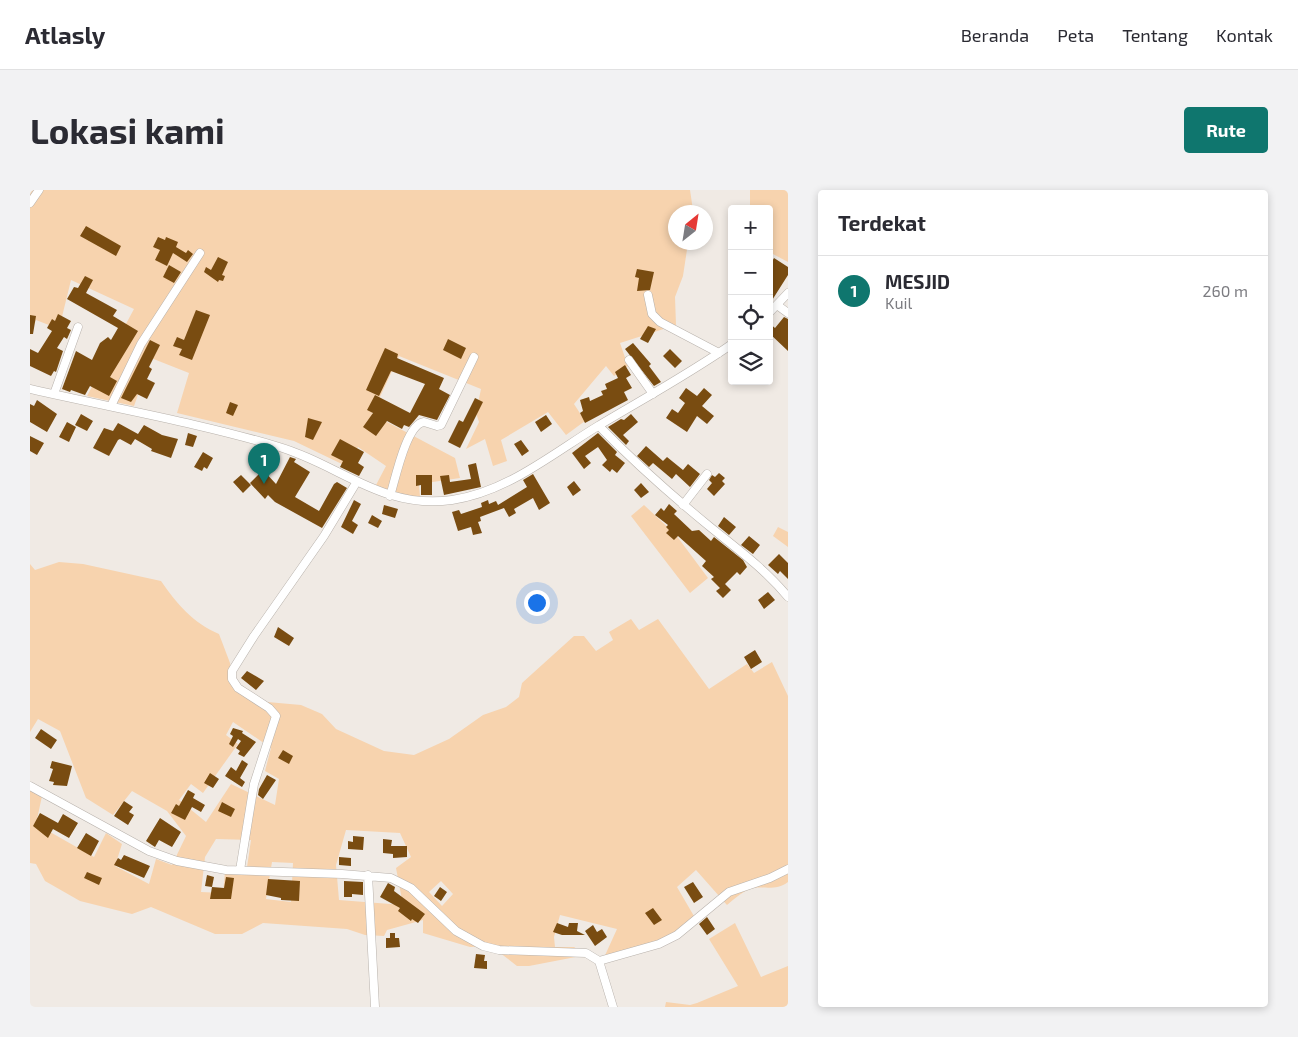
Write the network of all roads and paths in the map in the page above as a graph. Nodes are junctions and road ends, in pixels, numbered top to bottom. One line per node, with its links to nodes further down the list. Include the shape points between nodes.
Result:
1 (39, 190): 2 (street)
2 (30, 203)
3 (200, 253): 17 (street, via 141,344)
4 (788, 293): 6 (street)
5 (648, 295): 11 (street, via 652,314 660,322)
6 (777, 305): 7 (street); 8 (street)
7 (773, 308)
8 (788, 313)
9 (78, 327): 15 (street)
10 (728, 347): 11 (street)
11 (719, 353): 16 (street)
12 (474, 357): 21 (street, via 441,425 424,422 414,427 404,448)
13 (629, 360): 16 (street)
14 (30, 389): 15 (street)
15 (54, 394): 17 (street)
16 (653, 394): 18 (street)
17 (111, 406): 20 (street, via 279,447 326,465)
18 (599, 426): 21 (street, via 516,477 486,491 438,502); 22 (street)
19 (707, 474): 22 (street)
20 (356, 483): 21 (street); 26 (street, via 232,671 232,679 238,688 276,716 254,784)
21 (390, 496)
22 (683, 505): 23 (street, via 738,548)
23 (788, 597)
24 (30, 786): 26 (street, via 160,856 194,866)
25 (788, 869): 28 (street, via 729,892 668,940)
26 (240, 870): 27 (street)
27 (368, 875): 28 (street, via 403,882 456,931 483,946 499,950 586,954); 29 (street)
28 (599, 961): 30 (street)
29 (375, 1007)
30 (613, 1007)

